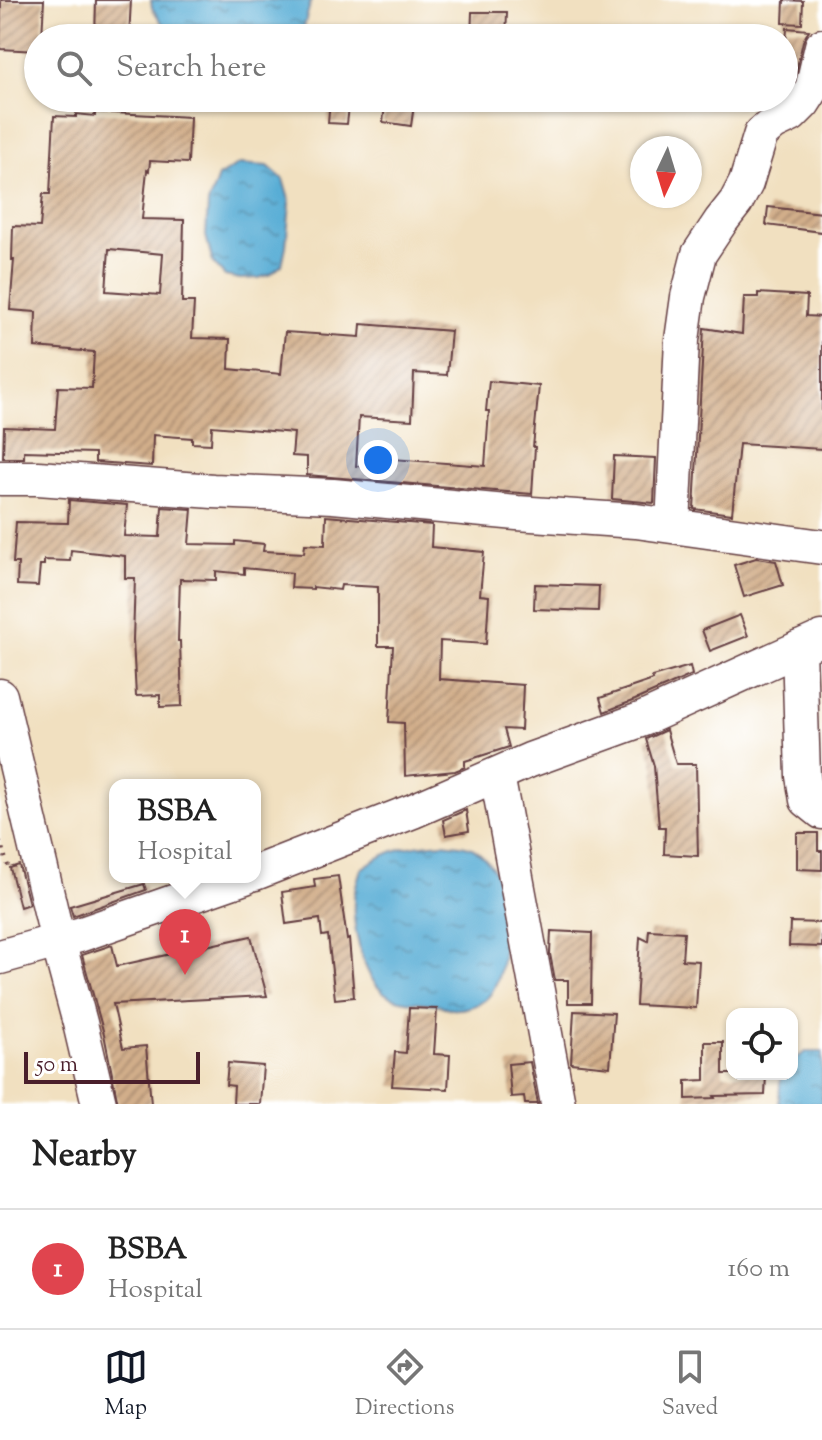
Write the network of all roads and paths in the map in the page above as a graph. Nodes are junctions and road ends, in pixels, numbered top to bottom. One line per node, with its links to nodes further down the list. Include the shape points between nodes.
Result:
1 (822, 46): 2 (street, via 812,89)
2 (798, 108)
3 (794, 112): 5 (street, via 761,134 746,183 699,254 682,340)
4 (0, 478): 5 (street, via 333,496)
5 (673, 525): 6 (street)
6 (822, 547)
7 (810, 643): 9 (street, via 669,709); 10 (street, via 803,776 807,800)
8 (0, 696): 13 (street)
9 (497, 775): 11 (street); 16 (street)
10 (822, 812)
11 (261, 871)
12 (229, 883): 13 (street)
13 (58, 941): 14 (street); 15 (street)
14 (0, 957)
15 (99, 1104)
16 (558, 1104)

